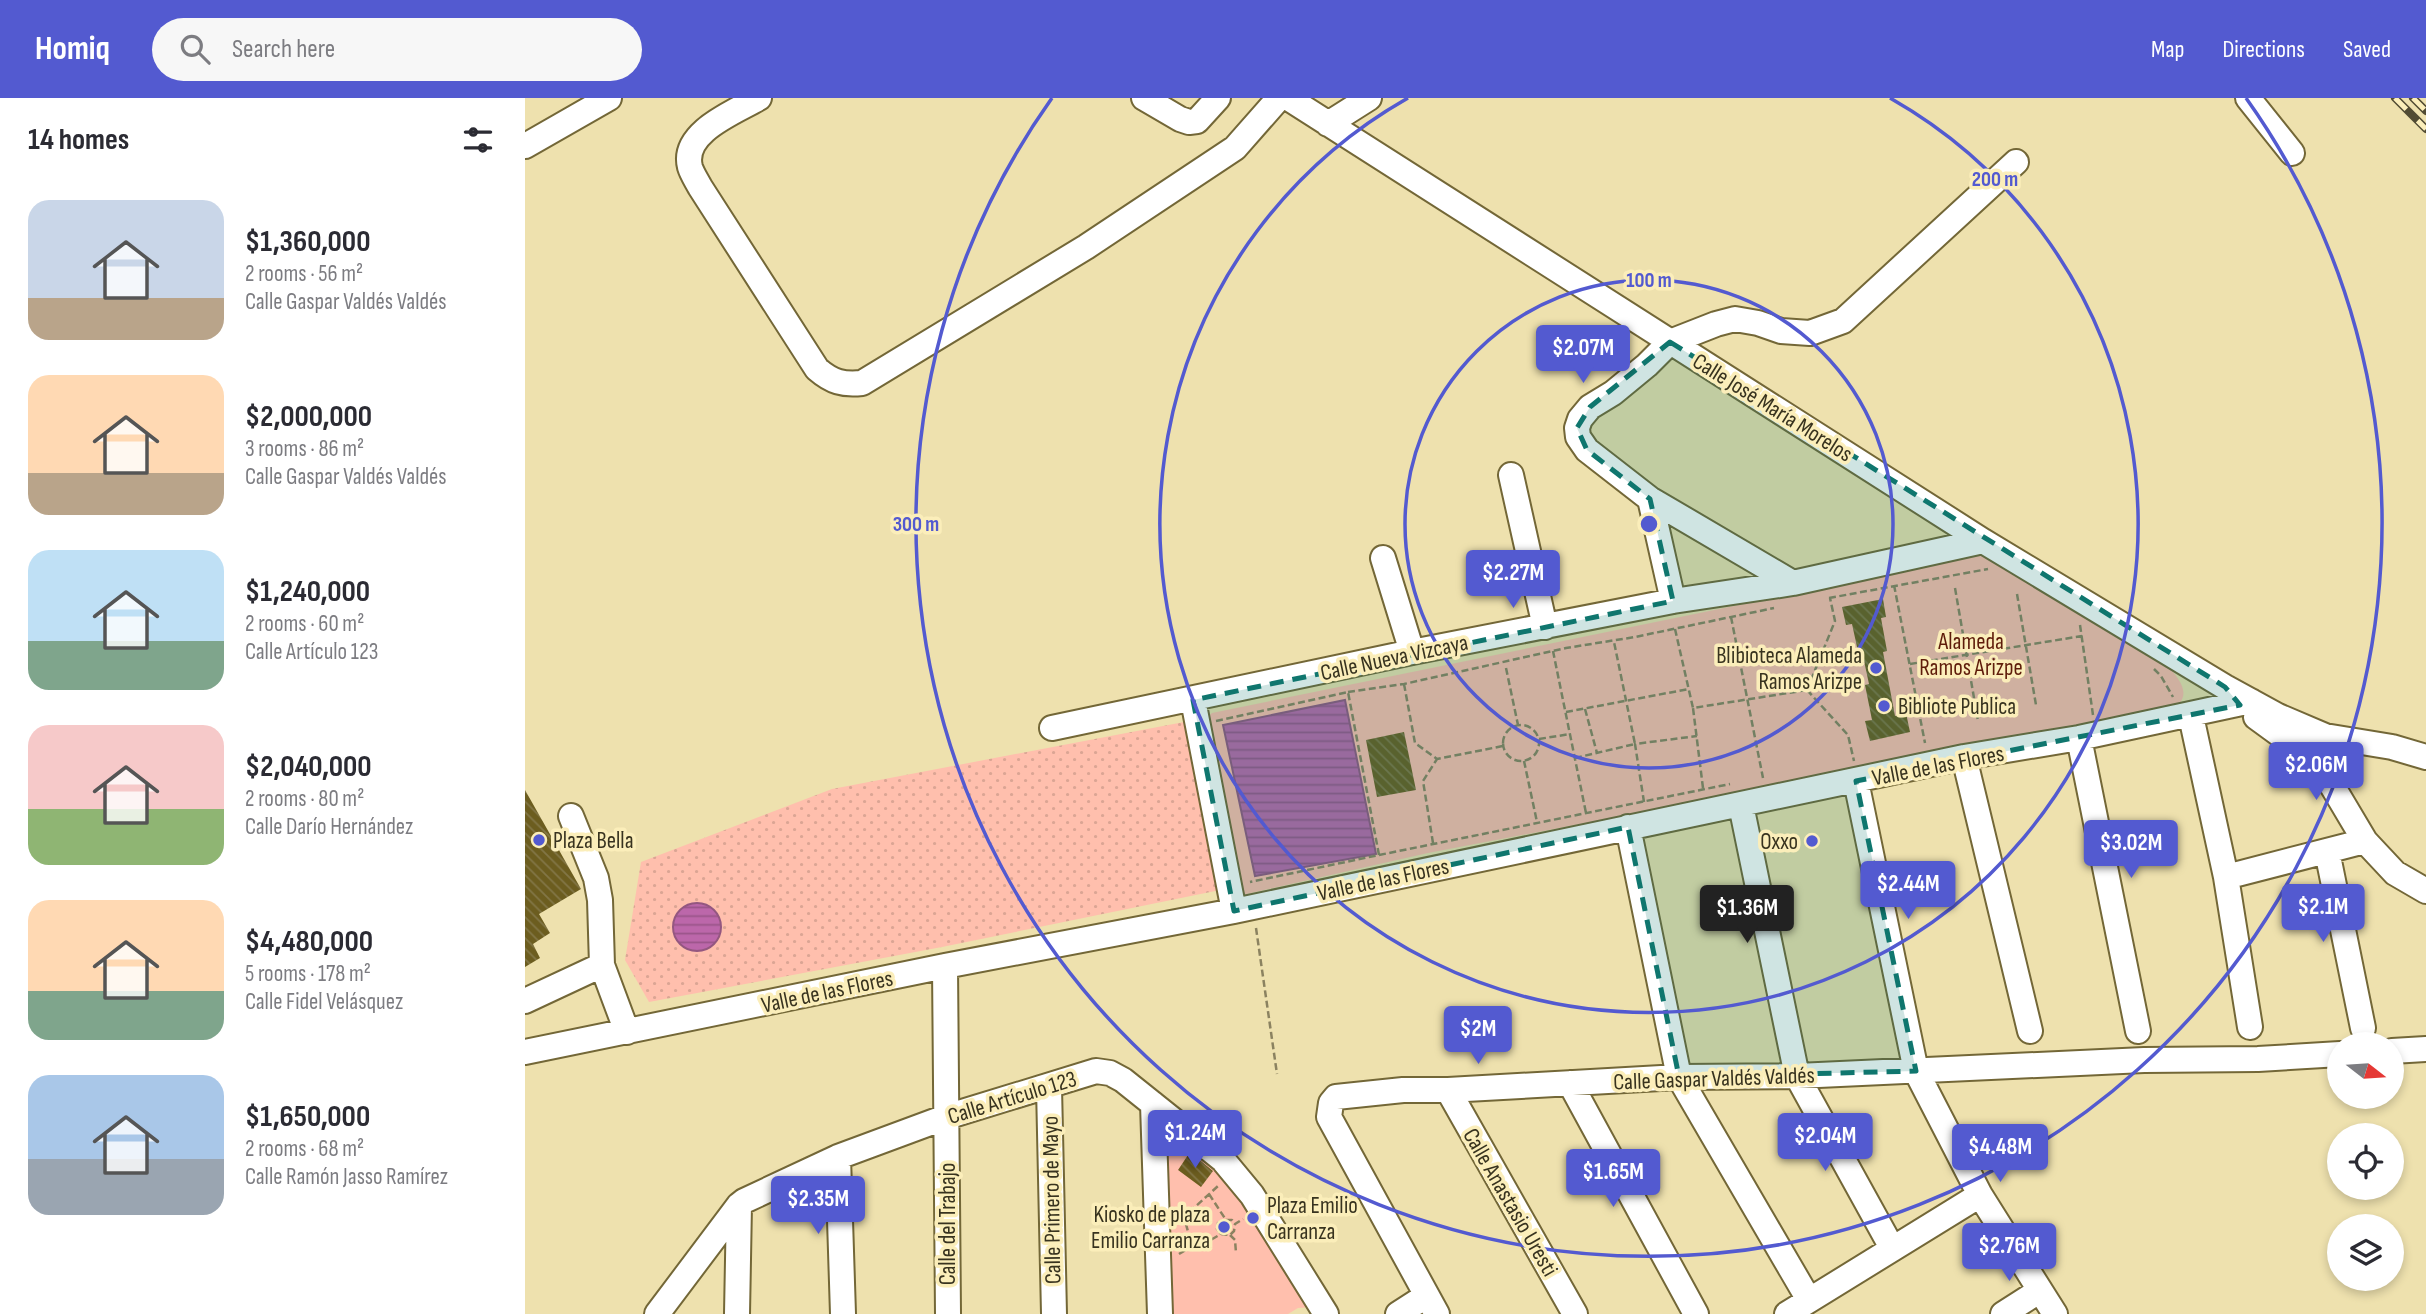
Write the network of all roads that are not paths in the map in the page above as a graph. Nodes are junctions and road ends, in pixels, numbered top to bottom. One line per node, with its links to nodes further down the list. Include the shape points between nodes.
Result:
1 (609, 98): 10 (street)
2 (759, 98): 5 (street, via 700,133 689,149 690,167 817,369 829,380 846,384 862,383 1086,247 1224,156)
3 (1144, 98): 4 (street, via 1189,122 1207,113)
4 (1218, 98)
5 (1279, 98)
6 (1288, 98): 9 (street, Calle José María Morelos)
7 (1369, 98): 9 (street)
8 (2248, 98): 11 (street)
9 (1328, 124): 13 (street, Calle José María Morelos)
10 (525, 146)
11 (2292, 153)
12 (2016, 162): 13 (street, via 1843,321 1810,333 1735,320)
13 (1670, 342): 15 (street, via 1613,393 1590,407 1577,428 1587,450); 16 (street, Calle José María Morelos)
14 (1511, 475): 20 (street)
15 (1650, 499): 18 (street); 19 (street)
16 (1983, 541): 18 (street, Calle Nueva Vizcaya); 22 (street, Calle José María Morelos)
17 (1384, 558): 21 (street)
18 (1793, 583): 19 (street, Calle Nueva Vizcaya)
19 (1673, 601): 20 (street, Calle Nueva Vizcaya)
20 (1545, 627): 21 (street, Calle Nueva Vizcaya)
21 (1412, 652): 23 (street, Calle Nueva Vizcaya)
22 (2239, 698): 24 (street, Valle de las Flores); 28 (street, Calle José María Morelos, via 2325,736); 33 (street, Calle José María Morelos, via 2324,772)
23 (1193, 700): 25 (street, Calle Nueva Vizcaya); 37 (street)
24 (2191, 716): 26 (street, Valle de las Flores); 35 (street)
25 (1052, 728)
26 (2079, 738): 27 (street, Valle de las Flores); 44 (street)
27 (1964, 757): 29 (street, Valle de las Flores); 43 (street)
28 (2426, 757)
29 (1855, 773): 30 (street, Valle de las Flores); 50 (street)
30 (1741, 804): 32 (street, Valle de las Flores); 51 (street)
31 (571, 816): 38 (street, via 596,878)
32 (1628, 827): 37 (street, Valle de las Flores); 52 (street)
33 (2365, 841): 34 (street); 36 (street, Calle José María Morelos, via 2395,873)
34 (2327, 851): 35 (street); 42 (street)
35 (2225, 877): 41 (street)
36 (2426, 891)
37 (1244, 909): 39 (street, Valle de las Flores)
38 (602, 965): 40 (street); 45 (street)
39 (945, 966): 45 (street, Valle de las Flores); 57 (street, Calle del Trabajo)
40 (525, 1001)
41 (2250, 1027)
42 (2363, 1028)
43 (2030, 1031)
44 (2138, 1031)
45 (627, 1032): 48 (street, Valle de las Flores)
46 (2426, 1049): 47 (street)
47 (2405, 1050)
48 (525, 1052)
49 (2327, 1056): 50 (street, Calle Gaspar Valdés Valdés)
50 (1916, 1071): 51 (street, Calle Gaspar Valdés Valdés); 59 (street)
51 (1797, 1076): 52 (street, Calle Gaspar Valdés Valdés); 61 (street)
52 (1679, 1077): 53 (street, Calle Gaspar Valdés Valdés); 63 (street)
53 (1570, 1083): 55 (street, Calle Gaspar Valdés Valdés); 74 (street)
54 (1049, 1087): 56 (street, Calle Artículo 123, via 1096,1071 1110,1073); 57 (street, Calle Artículo 123); 69 (street, Calle Primero de Mayo)
55 (1448, 1090): 64 (street, Calle Gaspar Valdés Valdés, via 1336,1097 1329,1111); 73 (street, Calle Anastasio Uresti)
56 (1153, 1104): 70 (street); 71 (street, Calle Artículo 123, via 1223,1160 1260,1208)
57 (946, 1117): 58 (street, Calle Artículo 123); 68 (street, Calle del Trabajo)
58 (838, 1157): 60 (street, Calle Artículo 123); 67 (street)
59 (1980, 1195): 61 (street); 62 (street)
60 (739, 1205): 65 (street, Calle Artículo 123); 66 (street)
61 (1892, 1248): 63 (street)
62 (2039, 1291): 76 (street); 77 (street)
63 (1809, 1300): 75 (street)
64 (1432, 1305): 72 (street)
65 (657, 1314)
66 (737, 1314)
67 (843, 1314)
68 (948, 1314)
69 (1054, 1314)
70 (1160, 1314)
71 (1327, 1314)
72 (1398, 1314)
73 (1575, 1314)
74 (1696, 1314)
75 (1787, 1314)
76 (2003, 1314)
77 (2055, 1314)

